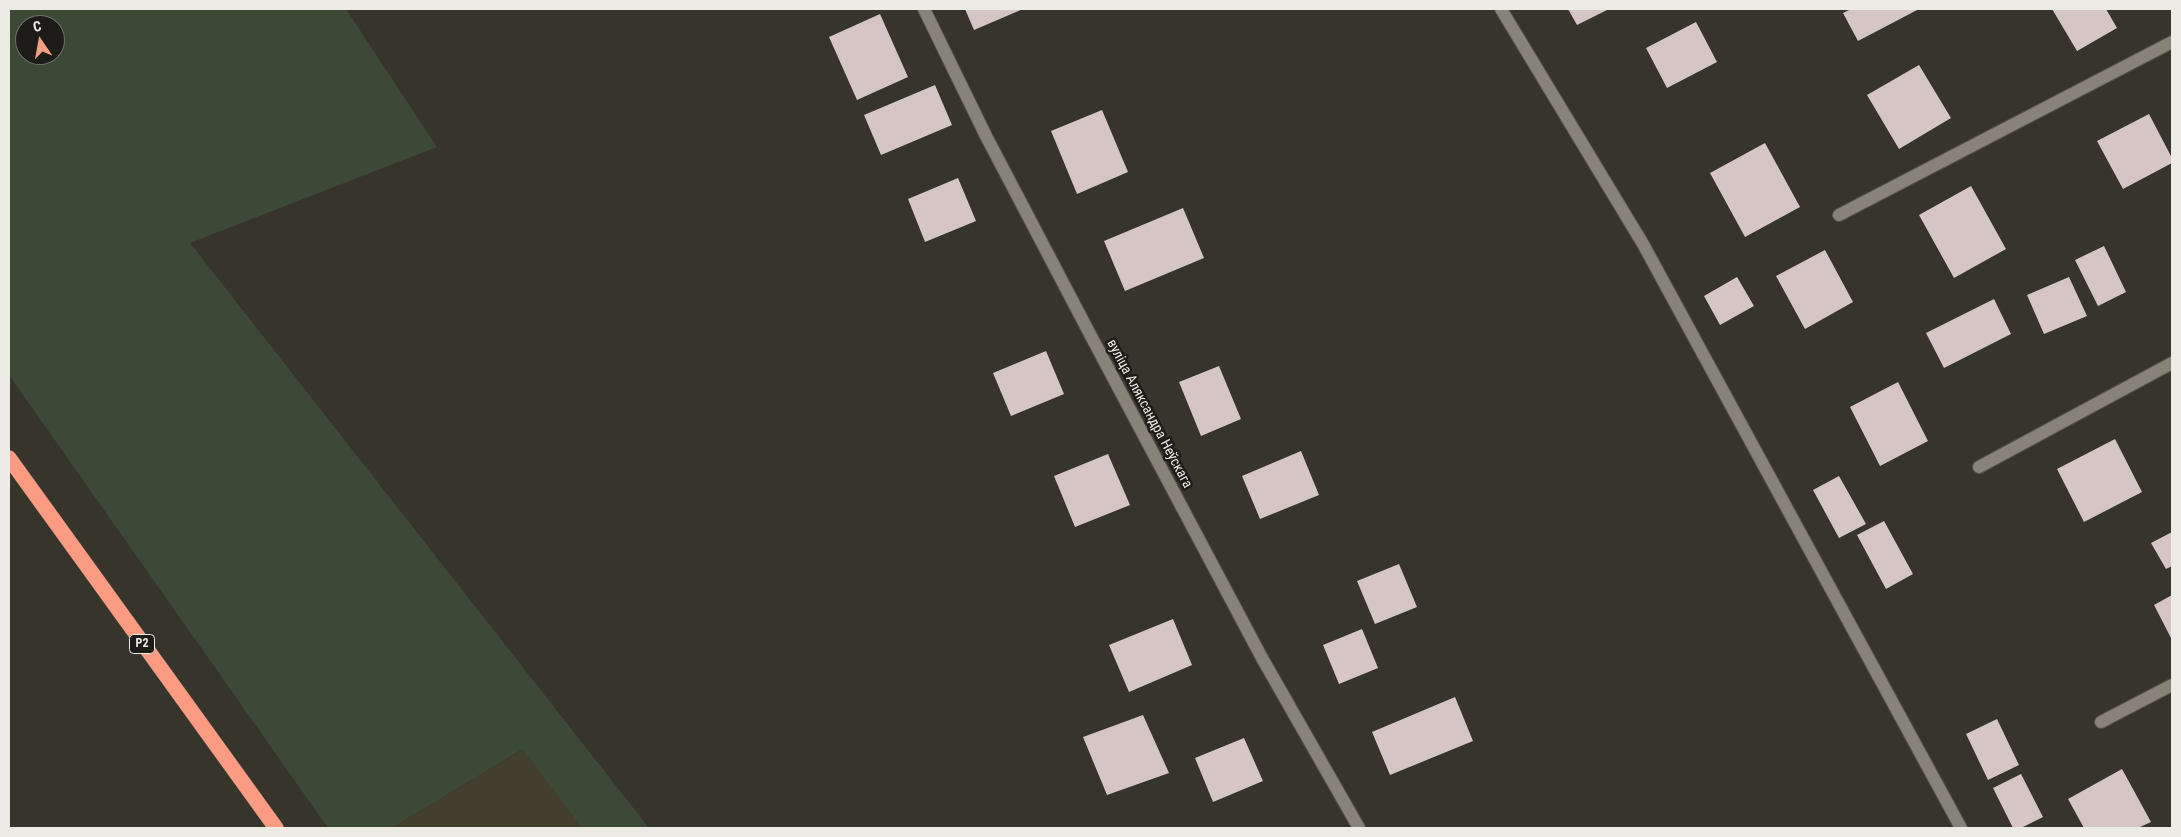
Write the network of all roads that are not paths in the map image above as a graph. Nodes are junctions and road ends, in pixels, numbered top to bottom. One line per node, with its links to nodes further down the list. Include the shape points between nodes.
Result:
1 (924, 9): 11 (street, вуліца Аляксандра Неўскага, via 1101,356 1262,658)
2 (1501, 9): 12 (street, via 1643,244)
3 (2172, 42): 4 (street)
4 (1839, 215)
5 (2172, 363): 7 (street)
6 (9, 458): 10 (highway, Р2)
7 (1979, 467)
8 (2172, 685): 9 (street)
9 (2102, 722)
10 (276, 828)
11 (1359, 828)
12 (1961, 828)

